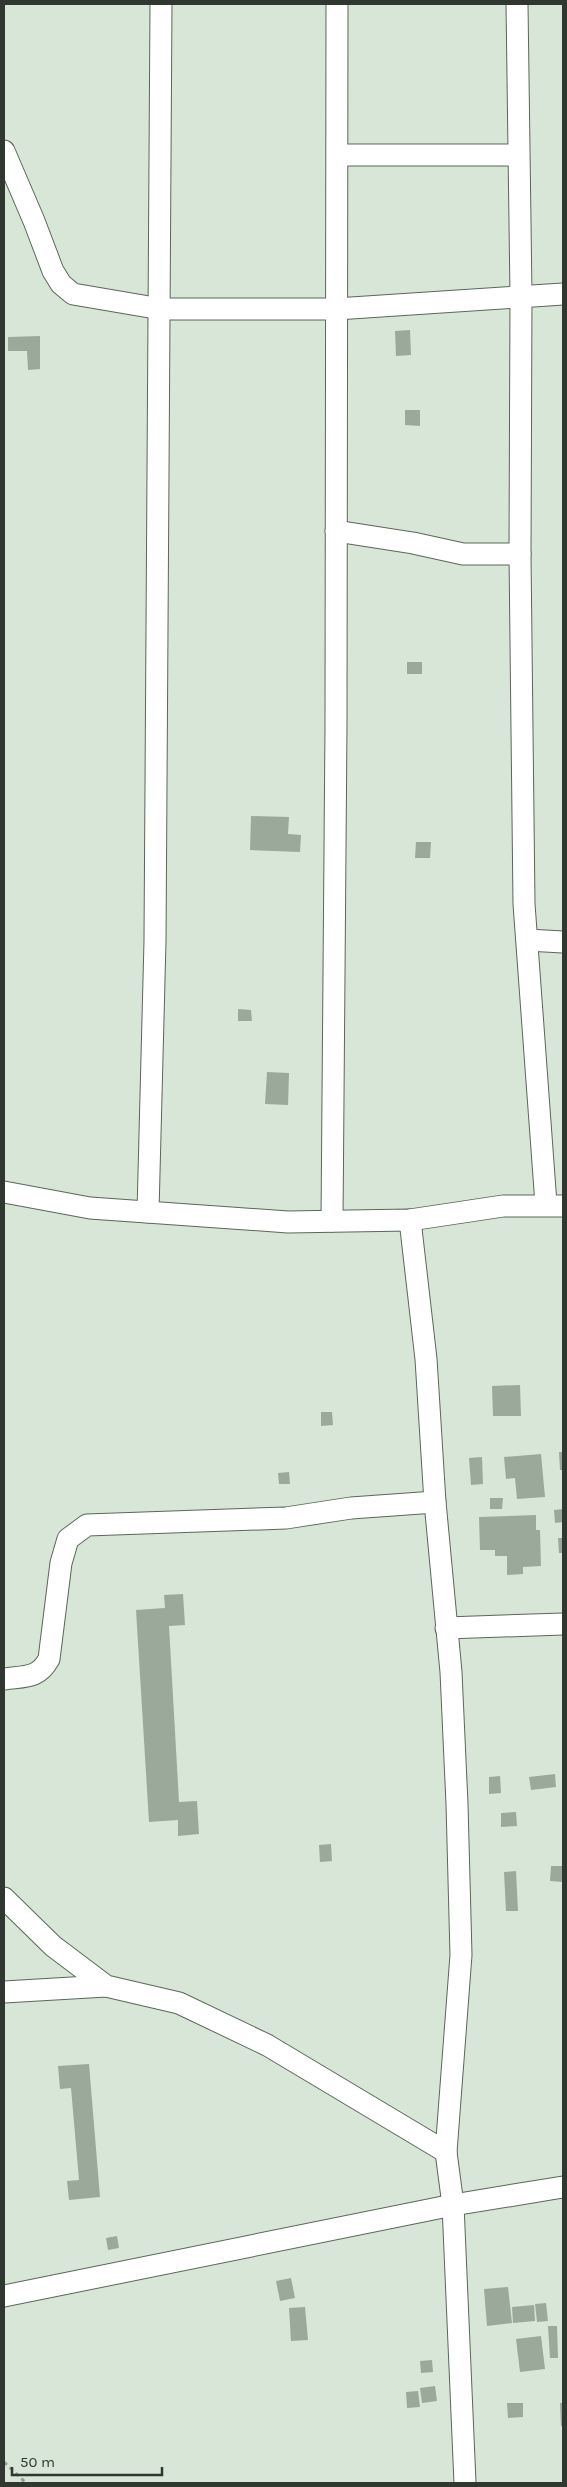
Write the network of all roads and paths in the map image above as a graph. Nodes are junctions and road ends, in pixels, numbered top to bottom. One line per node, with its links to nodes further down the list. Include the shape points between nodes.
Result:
1 (161, 4): 9 (street)
2 (337, 4): 5 (street)
3 (517, 4): 6 (street)
4 (4, 150): 9 (street, via 61,284 73,294)
5 (338, 155): 6 (street); 10 (street)
6 (518, 155): 8 (street)
7 (563, 294): 8 (street)
8 (521, 295): 10 (street); 12 (street)
9 (161, 309): 10 (street); 17 (street, via 155,942)
10 (336, 309): 11 (street)
11 (336, 531): 12 (street, via 463,554); 19 (street)
12 (520, 554): 13 (street)
13 (527, 940): 14 (street); 16 (street)
14 (563, 942)
15 (4, 1192): 17 (street, via 90,1208)
16 (554, 1205): 18 (street, via 503,1206)
17 (148, 1212): 19 (street, via 288,1222)
18 (410, 1220): 19 (street); 20 (street, via 426,1359)
19 (332, 1221)
20 (435, 1502): 22 (street); 23 (street, via 351,1508 286,1518 87,1525 68,1539 60,1562 49,1658 42,1670 32,1676)
21 (563, 1624): 22 (street)
22 (446, 1628): 27 (street, via 458,1804 461,1955)
23 (4, 1679)
24 (4, 1898): 25 (street, via 52,1946)
25 (106, 1986): 26 (street); 27 (street, via 180,2003 267,2045)
26 (4, 1992)
27 (446, 2152): 29 (street)
28 (563, 2187): 29 (street)
29 (453, 2205): 30 (street); 33 (street)
30 (4, 2296)
31 (4, 2462): 32 (path)
32 (26, 2483)
33 (464, 2483)

